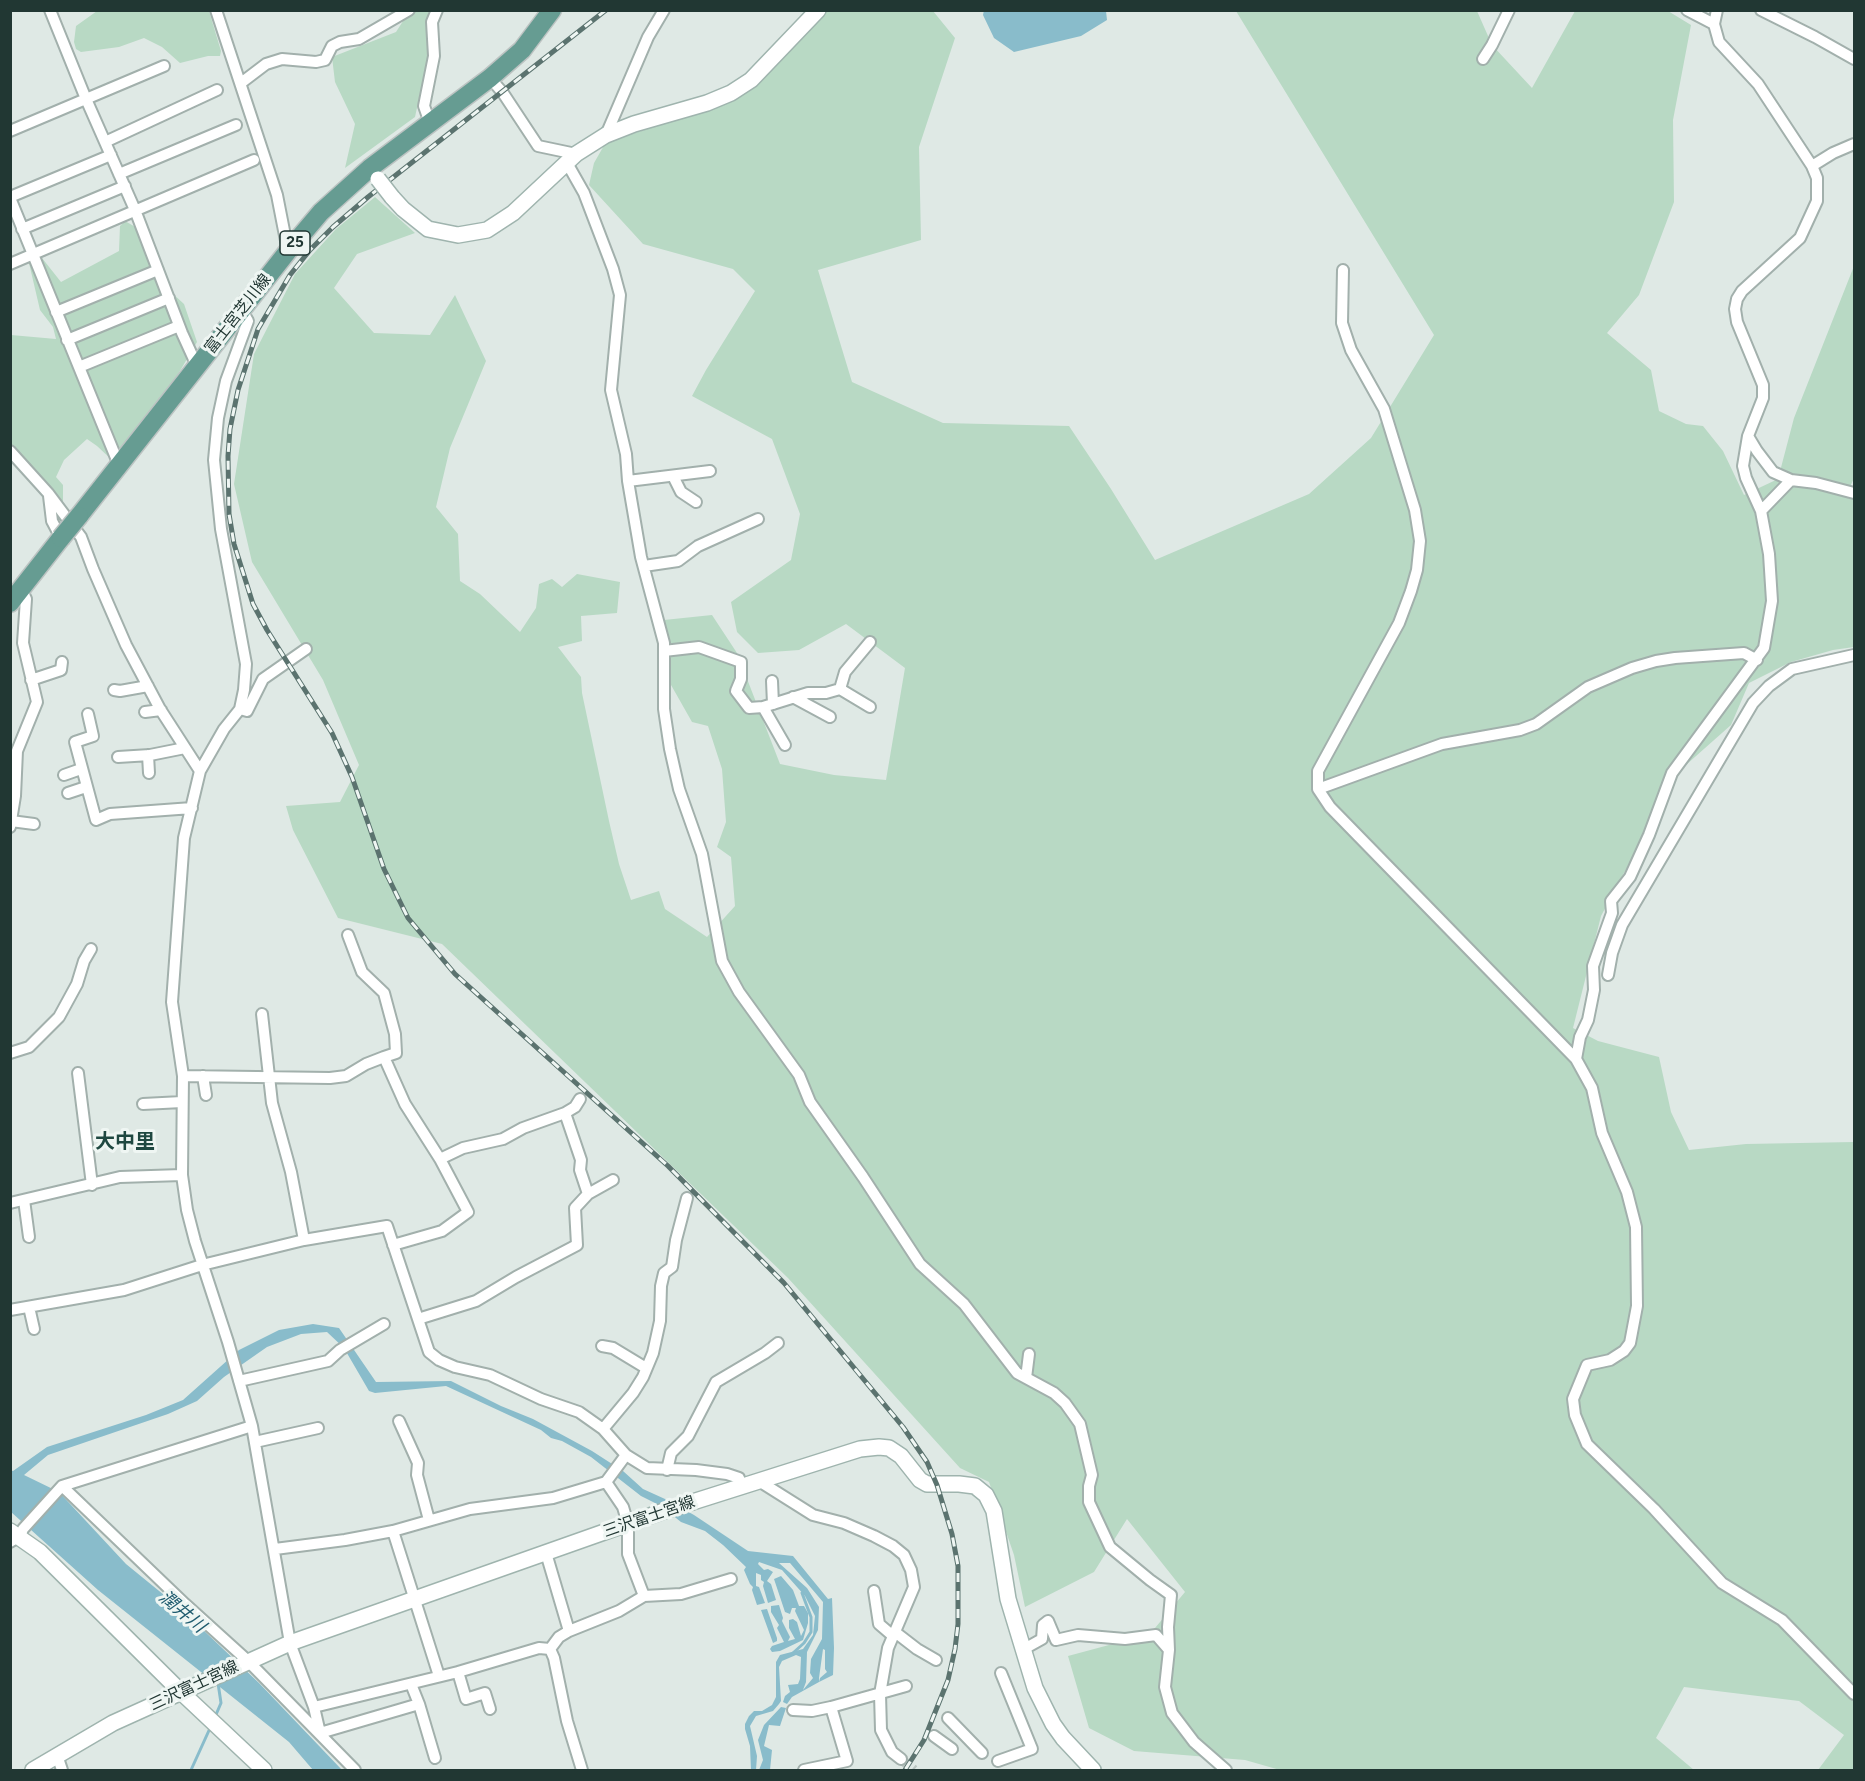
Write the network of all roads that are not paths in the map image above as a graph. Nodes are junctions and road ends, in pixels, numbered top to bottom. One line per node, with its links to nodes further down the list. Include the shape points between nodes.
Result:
1 (50, 10): 19 (street)
2 (216, 10): 17 (street)
3 (409, 10): 17 (street, via 359,39 332,46 325,60 282,59 266,64)
4 (437, 10): 20 (street, via 432,22 434,56 424,106)
5 (552, 10): 16 (main road, 富士宮芝川線 / 25, via 522,50)
6 (664, 10): 23 (street, via 648,36)
7 (818, 10): 23 (main road, via 751,80 731,93)
8 (1509, 10): 13 (street)
9 (1687, 10): 12 (street)
10 (1717, 10): 12 (street)
11 (1761, 10): 14 (street)
12 (1714, 24): 29 (street, via 1719,42 1758,84)
13 (1483, 59)
14 (1854, 59)
15 (164, 66): 19 (street)
16 (490, 78): 20 (main road, 富士宮芝川線 / 25); 27 (street, via 538,146)
17 (241, 83): 36 (street, via 277,195)
18 (217, 90): 24 (street)
19 (86, 99): 22 (street); 24 (street)
20 (430, 123): 30 (main road, 富士宮芝川線 / 25)
21 (236, 125): 31 (street)
22 (10, 130)
23 (606, 135): 27 (main road)
24 (105, 142): 26 (street)
25 (1854, 144): 29 (street)
26 (111, 155): 31 (street); 33 (street)
27 (571, 158): 30 (main road, bridge, via 513,213 487,230 458,235 428,229 403,209); 54 (street, via 620,295 611,390)
28 (254, 160): 34 (street)
29 (1812, 166): 48 (street, via 1817,178 1817,201 1800,238 1737,299 1737,322 1763,385 1763,398)
30 (374, 173): 36 (main road, 富士宮芝川線 / 25, via 321,212)
31 (119, 174): 32 (street)
32 (124, 186): 34 (street); 35 (street)
33 (10, 198): 35 (street)
34 (135, 210): 37 (street); 39 (street)
35 (17, 224): 37 (street)
36 (288, 251): 42 (main road, 富士宮芝川線 / 25)
37 (32, 254): 38 (street); 43 (street)
38 (10, 264)
39 (158, 270): 41 (street); 43 (street)
40 (1343, 270): 91 (street, via 1342,323 1351,350 1384,409 1415,510 1420,541 1417,570 1399,623 1318,771)
41 (169, 298): 44 (street); 45 (street)
42 (241, 309): 46 (main road, 富士宮芝川線 / 25); 78 (street, via 248,321 226,381 214,460 221,529 246,664)
43 (56, 312): 45 (street)
44 (179, 326): 46 (street); 47 (street)
45 (68, 339): 47 (street)
46 (197, 366): 50 (main road, 富士宮芝川線 / 25)
47 (79, 367): 50 (street)
48 (1748, 436): 53 (street, via 1773,472); 58 (street, via 1743,466)
49 (10, 451): 55 (street)
50 (119, 465): 60 (main road, 富士宮芝川線 / 25, bridge)
51 (710, 471): 52 (street)
52 (672, 476): 54 (street); 57 (street, via 681,492)
53 (1791, 480): 56 (street); 58 (street)
54 (628, 481): 61 (street)
55 (48, 493): 60 (street, via 52,521); 71 (street, via 81,537 126,645)
56 (1854, 493)
57 (696, 502)
58 (1761, 511): 67 (street, via 1773,601 1764,648)
59 (758, 519): 61 (street, via 698,546 678,561)
60 (61, 538): 62 (main road, 富士宮芝川線 / 25)
61 (644, 566): 65 (street)
62 (14, 597): 69 (street, via 26,599 23,643)
63 (870, 642): 72 (street, via 845,672)
64 (306, 649): 78 (street, via 263,679 247,711)
65 (664, 651): 75 (street, via 699,648 741,662 736,691 742,701 749,708); 134 (street, via 664,709 670,749 679,789 702,854 725,968 920,1264 964,1304 1017,1373)
66 (1854, 655): 98 (street, via 1792,669 1753,703 1622,925)
67 (1757, 660): 91 (street, via 1744,653 1675,658 1632,668 1588,687 1536,724 1442,744); 102 (street, via 1672,773 1630,878 1611,901 1612,913 1593,966 1594,990)
68 (62, 662): 69 (street, via 62,670)
69 (31, 680): 94 (street, via 37,702 17,750)
70 (772, 681): 75 (street)
71 (148, 686): 73 (street); 77 (street)
72 (840, 688): 74 (street); 76 (street)
73 (114, 690)
74 (793, 697): 75 (street); 81 (street)
75 (768, 706): 82 (street)
76 (870, 707)
77 (161, 710): 79 (street); 83 (street)
78 (240, 710): 87 (street)
79 (145, 712)
80 (88, 714): 86 (street, via 93,736 75,742)
81 (830, 717)
82 (785, 745)
83 (185, 748): 84 (street); 87 (street)
84 (148, 755): 85 (street); 88 (street)
85 (118, 757)
86 (81, 769): 89 (street); 90 (street)
87 (200, 771): 93 (street)
88 (149, 773)
89 (64, 775)
90 (86, 787): 92 (street); 93 (street, via 96,820 110,814)
91 (1318, 789): 102 (street, via 1330,807)
92 (68, 793)
93 (192, 808): 104 (street, via 184,838 172,1002)
94 (11, 824): 95 (street)
95 (34, 824)
96 (348, 935): 101 (street, via 362,972 384,993 396,1053)
97 (91, 949): 100 (street, via 59,1017 29,1047)
98 (1608, 975)
99 (262, 1014): 106 (street)
100 (10, 1053)
101 (384, 1057): 106 (street, via 346,1076); 112 (street, via 405,1104)
102 (1576, 1059): 171 (street, via 1592,1088 1602,1133 1627,1192 1636,1227 1637,1306 1630,1343 1610,1360 1587,1365 1573,1399 1587,1444 1722,1583 1782,1620)
103 (78, 1073): 115 (street)
104 (183, 1076): 105 (street); 109 (street)
105 (203, 1076): 106 (street); 107 (street)
106 (270, 1076): 121 (street, via 272,1103)
107 (206, 1095)
108 (580, 1099): 111 (street)
109 (182, 1102): 110 (street); 113 (street)
110 (143, 1104)
111 (565, 1113): 112 (street); 116 (street)
112 (440, 1159): 122 (street, via 468,1212 442,1231)
113 (182, 1175): 115 (street, via 120,1177); 123 (street)
114 (613, 1180): 116 (street)
115 (92, 1185): 118 (street)
116 (588, 1194): 126 (street, via 575,1208 578,1245 476,1301)
117 (687, 1198): 132 (street, via 672,1267 664,1273 656,1343)
118 (24, 1200): 119 (street); 120 (street)
119 (10, 1203)
120 (29, 1237)
121 (304, 1240): 122 (street, via 387,1226); 123 (street)
122 (393, 1245): 126 (street)
123 (202, 1264): 124 (street, via 135,1287); 133 (street)
124 (29, 1307): 125 (street); 128 (street)
125 (10, 1310)
126 (418, 1320): 138 (street, via 429,1352 439,1360 490,1375 579,1412)
127 (384, 1324): 133 (street, via 328,1361)
128 (34, 1329)
129 (778, 1343): 141 (street, via 716,1382 688,1436 671,1453)
130 (602, 1346): 132 (street, via 613,1347)
131 (1029, 1354): 134 (street)
132 (646, 1368): 138 (street, via 633,1393)
133 (238, 1377): 136 (street)
134 (1026, 1378): 161 (street, via 1054,1393 1080,1424 1092,1475 1089,1502 1110,1547 1171,1595)
135 (399, 1421): 146 (street, via 418,1463 417,1475)
136 (252, 1426): 139 (street); 144 (street)
137 (318, 1428): 139 (street)
138 (603, 1429): 140 (street)
139 (255, 1442): 150 (street)
140 (623, 1459): 141 (street, via 647,1468); 142 (street)
141 (668, 1470): 145 (street, via 728,1474 739,1478)
142 (609, 1479): 146 (street, via 553,1498 470,1509); 147 (street)
143 (759, 1480): 145 (main road, 三沢富士宮線); 157 (street, via 813,1515 874,1536 903,1555 914,1587); 160 (main road, 三沢富士宮線, via 860,1449 879,1447 901,1455 927,1484 975,1486 986,1495 994,1511 1008,1599)
144 (62, 1486): 149 (street); 163 (street)
145 (741, 1486): 147 (main road, 三沢富士宮線)
146 (429, 1520): 148 (street)
147 (628, 1524): 151 (main road, 三沢富士宮線); 154 (street, via 628,1554)
148 (393, 1531): 150 (street); 155 (street)
149 (16, 1535): 169 (main road, via 40,1552)
150 (275, 1549): 158 (street)
151 (546, 1552): 155 (main road, 三沢富士宮線); 156 (street)
152 (731, 1579): 154 (street, via 681,1594)
153 (874, 1591): 157 (street, via 879,1624)
154 (644, 1596): 156 (street, via 619,1611)
155 (415, 1598): 158 (main road, 三沢富士宮線); 166 (street)
156 (569, 1631): 159 (street)
157 (894, 1634): 162 (street); 170 (street)
158 (290, 1643): 163 (main road, 三沢富士宮線); 173 (street)
159 (550, 1648): 164 (street); 190 (street)
160 (1024, 1649): 161 (street, via 1042,1639 1043,1625 1048,1621 1056,1640 1078,1635 1156,1635); 192 (main road, 三沢富士宮線, via 1035,1688 1053,1724)
161 (1169, 1650): 193 (street, via 1165,1687 1172,1713 1194,1742)
162 (936, 1660)
163 (246, 1662): 169 (main road, 三沢富士宮線); 178 (street)
164 (458, 1672): 166 (street); 175 (street, via 466,1699 485,1693)
165 (1001, 1673): 185 (street, via 1032,1749)
166 (439, 1676): 167 (street)
167 (411, 1684): 172 (street); 173 (street)
168 (906, 1686): 170 (street)
169 (185, 1690): 182 (main road, 三沢富士宮線, via 113,1723); 188 (main road)
170 (879, 1694): 174 (street); 184 (street, via 881,1730 892,1752)
171 (1854, 1694)
172 (419, 1704): 178 (street); 183 (street)
173 (314, 1707): 178 (street)
174 (831, 1707): 176 (street, via 812,1712); 191 (street, via 848,1761)
175 (490, 1709)
176 (793, 1710)
177 (948, 1718): 181 (street)
178 (320, 1733): 189 (street)
179 (934, 1736): 180 (street)
180 (952, 1749)
181 (982, 1753)
182 (57, 1755): 186 (main road, 三沢富士宮線); 187 (street)
183 (435, 1758)
184 (901, 1759)
185 (998, 1761)
186 (33, 1770)
187 (62, 1770)
188 (264, 1770)
189 (355, 1770)
190 (582, 1770)
191 (804, 1770)
192 (1093, 1770)
193 (1226, 1770)

